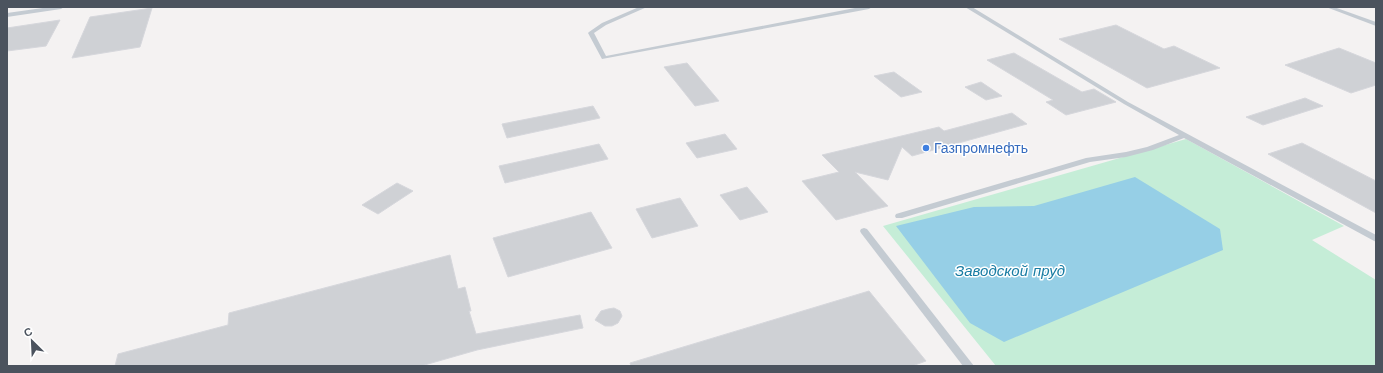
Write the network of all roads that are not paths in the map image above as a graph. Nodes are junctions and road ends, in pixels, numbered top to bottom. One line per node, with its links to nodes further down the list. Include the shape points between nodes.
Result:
1 (61, 7): 6 (lane)
2 (644, 7): 3 (lane, via 604,24 591,33 604,58)
3 (869, 7)
4 (968, 7): 9 (lane, via 1126,103)
5 (1329, 7): 8 (lane)
6 (43, 8): 7 (lane)
7 (7, 15)
8 (1376, 24)
9 (1184, 135): 10 (lane, via 1162,146 1114,158 1089,160); 12 (lane)
10 (899, 216)
11 (864, 232): 13 (lane)
12 (1376, 239)
13 (969, 366)

